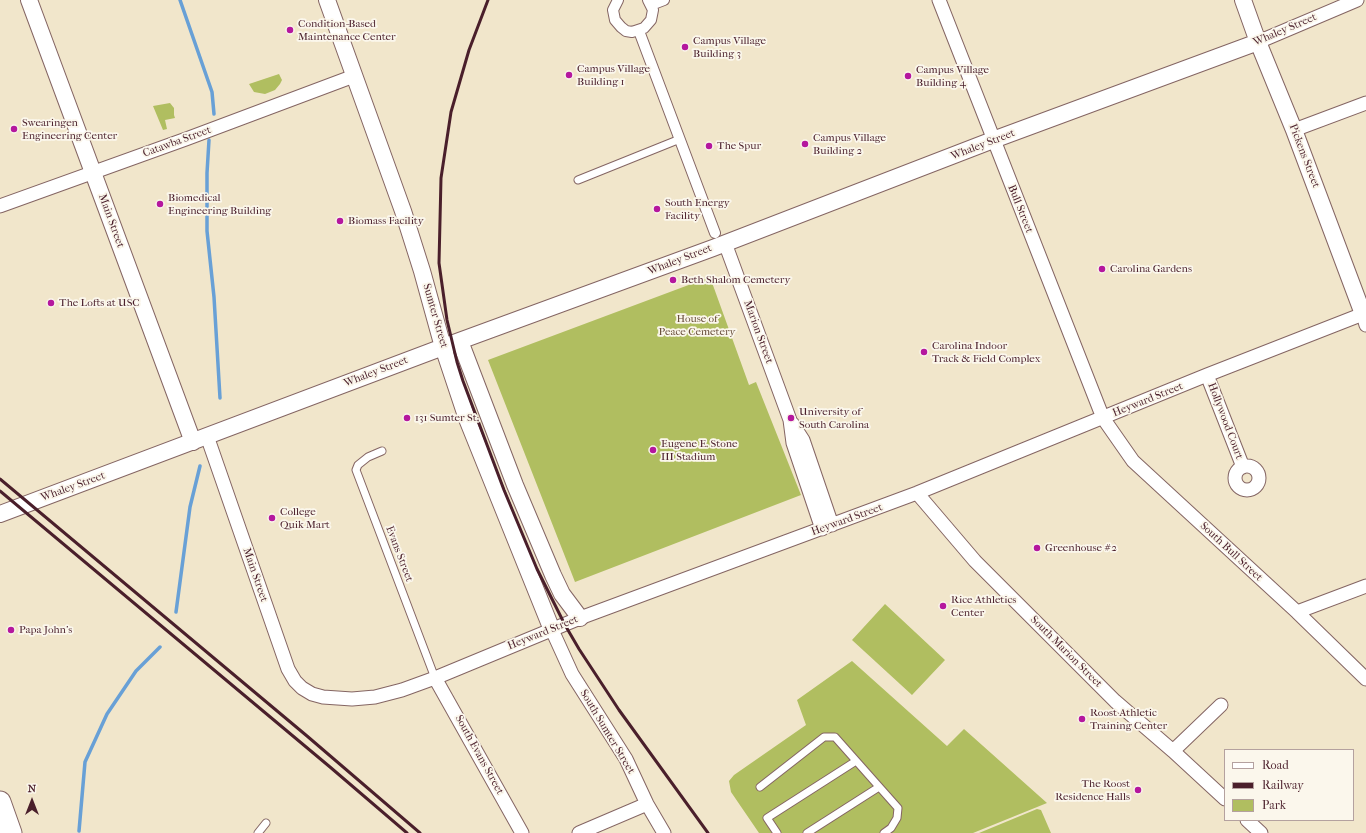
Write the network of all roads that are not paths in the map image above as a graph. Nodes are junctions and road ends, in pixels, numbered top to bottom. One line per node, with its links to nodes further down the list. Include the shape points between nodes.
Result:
1 (29, 0): 16 (street, Main Street)
2 (327, 0): 11 (street, Sumter Street)
3 (618, 0): 9 (street, via 613,10 616,22 626,31)
4 (664, 0): 8 (street)
5 (939, 0): 15 (street, Bull Street)
6 (1243, 0): 10 (street, Pickens Street)
7 (1357, 0): 10 (street, Whaley Street)
8 (650, 2): 9 (street, via 651,20)
9 (639, 31): 14 (street)
10 (1258, 42): 13 (street, Pickens Street); 15 (street, Whaley Street)
11 (354, 76): 16 (street, Catawba Street); 22 (street, Sumter Street, via 403,211)
12 (1366, 103): 13 (street)
13 (1294, 130): 20 (street, Pickens Street)
14 (680, 140): 17 (lane); 19 (street)
15 (993, 140): 19 (street, Whaley Street); 24 (street, Bull Street)
16 (93, 173): 18 (street, Catawba Street); 25 (street, Main Street)
17 (578, 180)
18 (0, 206)
19 (720, 238): 21 (street, Whaley Street, via 584,296); 30 (street, Marion Street, via 790,420 793,443)
20 (1365, 319): 23 (street, Heyward Street)
21 (460, 341): 22 (street, Whaley Street); 33 (street, Sumter Street, via 553,575 562,594)
22 (443, 347): 25 (street, Whaley Street); 34 (street, Sumter Street, via 467,419)
23 (1207, 375): 24 (street, Heyward Street); 27 (street, Hollywood Court)
24 (1103, 418): 28 (street, Heyward Street); 32 (street, South Bull Street, via 1133,461)
25 (200, 439): 29 (street, Whaley Street); 37 (street, Main Street, via 288,669 302,688)
26 (382, 451): 35 (lane, Evans Street, via 368,456 356,470)
27 (1243, 467)
28 (917, 493): 30 (street, Heyward Street); 39 (street, South Marion Street, via 991,578 1115,701)
29 (0, 514)
30 (827, 527): 33 (street, Heyward Street)
31 (1366, 586): 32 (street)
32 (1297, 612): 36 (street, South Bull Street)
33 (580, 618): 34 (street, Heyward Street)
34 (552, 630): 35 (street, Heyward Street); 45 (street, South Sumter Street, via 572,674 626,759)
35 (435, 678): 37 (street, Heyward Street, via 374,697); 50 (street, South Evans Street)
36 (1366, 679)
37 (323, 697)
38 (1221, 705): 39 (street)
39 (1173, 751): 43 (street, South Marion Street)
40 (856, 762): 41 (lane, via 834,737 824,737); 42 (lane); 53 (lane, via 768,818)
41 (760, 787)
42 (879, 787): 54 (lane); 55 (lane, via 898,808 892,828)
43 (1224, 798)
44 (0, 802): 48 (main road)
45 (647, 804): 51 (street); 52 (street, South Sumter Street)
46 (1248, 821): 56 (street)
47 (266, 823): 49 (lane)
48 (11, 833)
49 (258, 833)
50 (522, 833)
51 (580, 833)
52 (664, 833)
53 (777, 833)
54 (807, 833)
55 (884, 833)
56 (1261, 833)

